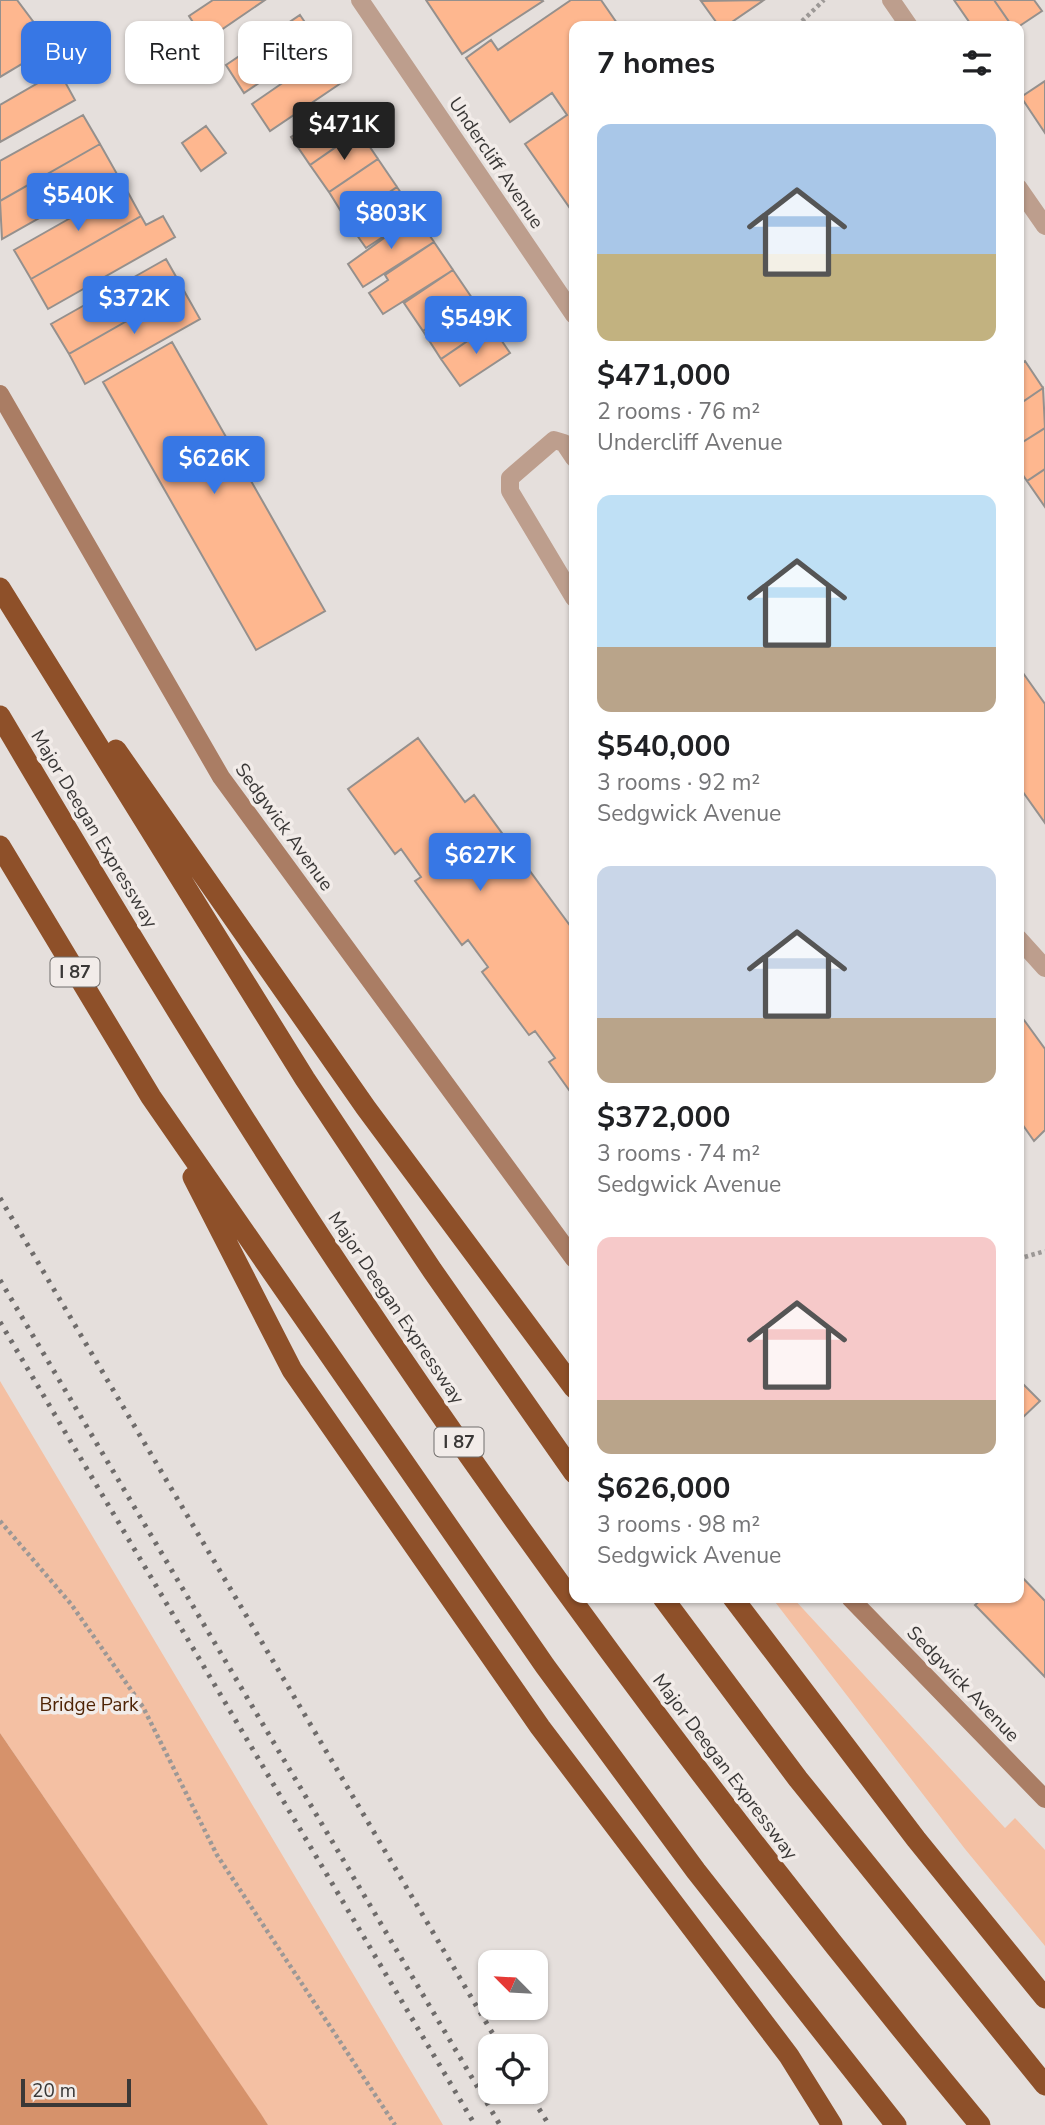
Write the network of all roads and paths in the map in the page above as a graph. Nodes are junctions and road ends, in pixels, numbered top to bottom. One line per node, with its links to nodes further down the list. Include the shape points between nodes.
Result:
1 (360, 0): 8 (street, Undercliff Avenue)
2 (824, 0): 4 (path)
3 (891, 0): 5 (street)
4 (802, 21)
5 (906, 21)
6 (1024, 196): 7 (street)
7 (1045, 226)
8 (569, 308)
9 (0, 394): 19 (main road, Sedgwick Avenue, via 221,777)
10 (569, 450): 12 (street, via 554,440 510,478 510,491)
11 (0, 586): 21 (highway, via 366,1108); 22 (highway, via 298,1068)
12 (569, 590)
13 (0, 716): 24 (highway, Major Deegan Expressway / I 87, via 258,1142 483,1477)
14 (0, 846): 17 (highway, I 87)
15 (1024, 945): 16 (street)
16 (1045, 968)
17 (151, 1097): 33 (highway, via 292,1370 540,1727 789,2056); 34 (highway, I 87, via 545,1666 696,1871)
18 (1045, 1251): 20 (path)
19 (569, 1252)
20 (1024, 1257)
21 (569, 1381)
22 (569, 1466)
23 (0, 1521): 32 (path, via 71,1604 143,1707 217,1855)
24 (569, 1594)
25 (576, 1603): 35 (highway, Major Deegan Expressway / I 87, via 721,1800)
26 (667, 1603): 31 (highway, via 798,1779)
27 (737, 1603): 30 (highway, via 916,1839)
28 (855, 1603): 29 (main road, Sedgwick Avenue)
29 (1045, 1799)
30 (1045, 1998)
31 (1045, 2085)
32 (395, 2125)
33 (832, 2125)
34 (896, 2125)
35 (980, 2125)

